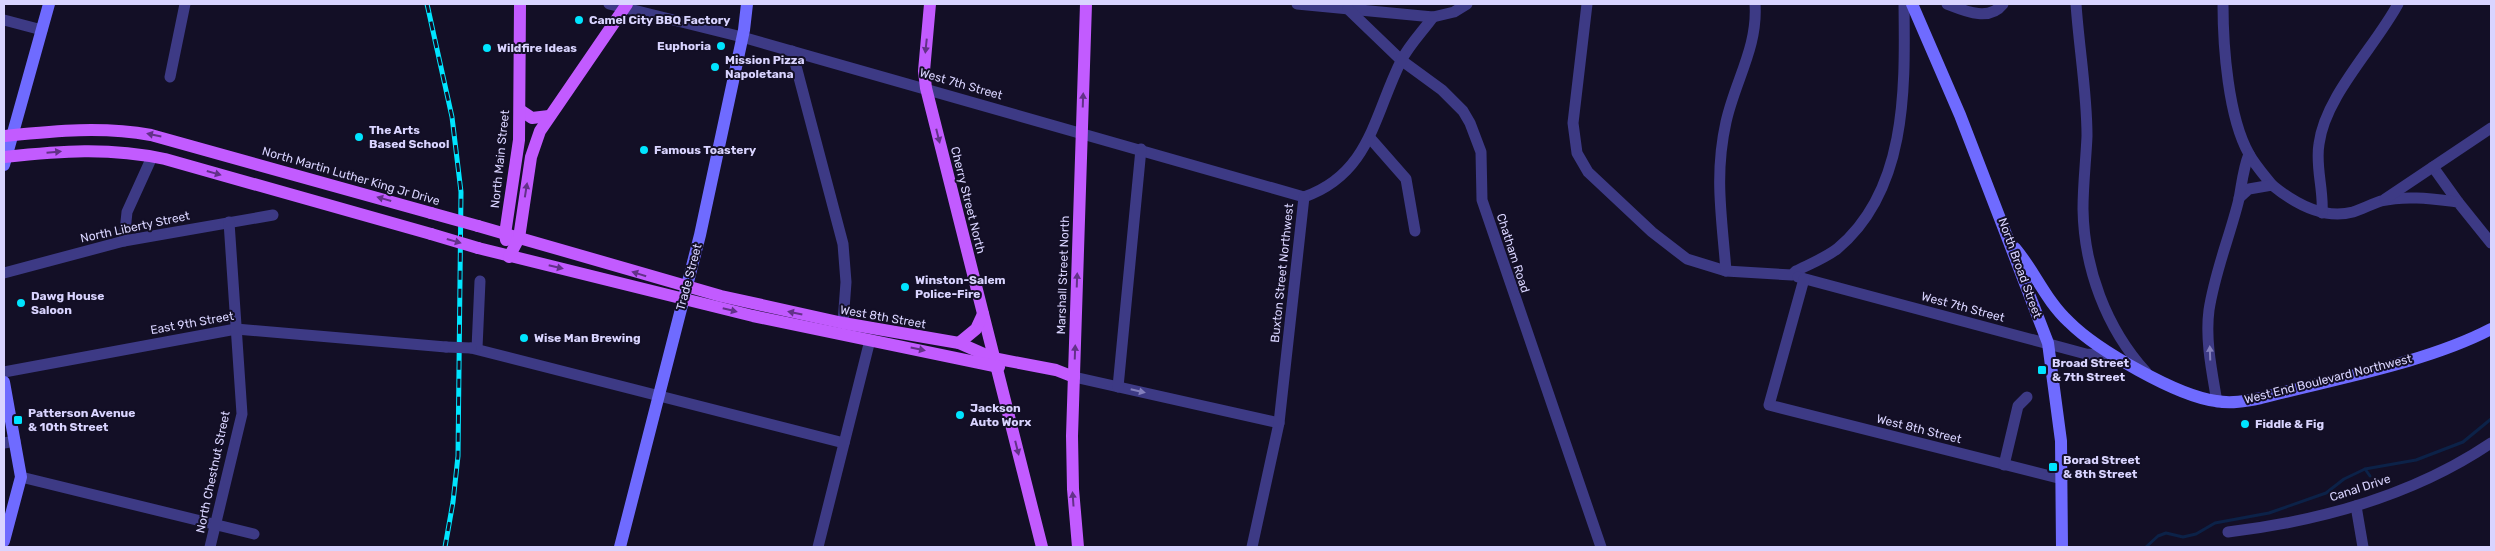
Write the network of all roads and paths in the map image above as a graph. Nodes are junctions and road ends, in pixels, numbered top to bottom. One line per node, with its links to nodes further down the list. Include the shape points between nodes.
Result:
1 (49, 4): 23 (street)
2 (185, 4): 27 (street)
3 (520, 4): 29 (main road, North Main Street)
4 (609, 4): 19 (street, West 7th Street)
5 (747, 4): 24 (street, Trade Street)
6 (930, 4): 28 (main road, Cherry Street North, one-way to 28, via 924,71)
7 (1086, 4): 32 (main road, Marshall Street North, one-way to 7)
8 (1297, 4): 20 (street)
9 (1467, 4): 21 (street, via 1454,12)
10 (1587, 4): 55 (street, via 1573,122 1580,161 1600,185 1675,252 1686,259)
11 (1755, 4): 55 (street, via 1752,48 1730,106 1721,153 1719,201)
12 (1904, 4): 57 (street, via 1900,124 1891,162 1870,210 1848,238 1835,250)
13 (1912, 4): 53 (street, North Broad Street)
14 (1947, 4): 15 (street, via 1986,14)
15 (2003, 4)
16 (2076, 4): 72 (street, via 2086,120 2083,210 2089,262 2101,300 2121,339)
17 (2223, 4): 36 (street, via 2222,40 2232,102)
18 (2398, 4): 45 (street, via 2338,96 2322,127 2317,162)
19 (626, 6): 24 (street, West 7th Street); 30 (main road)
20 (1348, 9): 21 (street); 26 (street, Chatham Road)
21 (1433, 17): 26 (street, Buxton Street Northwest)
22 (4, 20): 23 (street)
23 (42, 30): 33 (street)
24 (742, 36): 25 (street, West 7th Street); 60 (street, Trade Street)
25 (792, 51): 28 (street, West 7th Street); 62 (street, via 843,244 846,275)
26 (1402, 60): 34 (street, Buxton Street Northwest); 97 (street, Chatham Road, via 1455,101 1477,139 1482,164 1482,200)
27 (170, 77)
28 (926, 88): 32 (street, West 7th Street); 61 (main road, Cherry Street North, one-way to 61)
29 (520, 110): 30 (main road, via 532,118); 49 (main road, North Main Street)
30 (549, 116): 50 (main road, one-way to 30, via 533,148)
31 (2491, 128): 39 (street)
32 (1082, 132): 35 (street, West 7th Street); 73 (main road, Marshall Street North, one-way to 32)
33 (8, 136): 38 (street); 49 (main road, North Martin Luther King Jr Drive, one-way to 33, bridge, via 151,135 83,129)
34 (1370, 138): 41 (street, Buxton Street Northwest, via 1339,178 1322,191); 48 (street, via 1406,179)
35 (1141, 149): 41 (street, West 7th Street); 75 (street)
36 (2249, 154): 40 (street); 42 (street, via 2242,172)
37 (152, 156): 38 (main road, one-way to 37, via 84,150); 51 (street, via 127,212); 54 (main road, one-way to 54, bridge)
38 (4, 160)
39 (2433, 167): 43 (street); 44 (street)
40 (2272, 185): 42 (street, via 2249,189); 45 (street, via 2287,197)
41 (1304, 197): 79 (street, Buxton Street Northwest)
42 (2239, 198): 78 (street, one-way to 42, via 2210,361 2209,312 2214,281)
43 (2380, 201): 44 (street, via 2419,198); 45 (street, via 2351,212)
44 (2458, 202): 52 (street)
45 (2322, 213)
46 (273, 215): 47 (street, North Liberty Street)
47 (229, 222): 51 (street, North Liberty Street); 63 (street, North Chestnut Street)
48 (1415, 232)
49 (505, 234): 50 (main road, North Martin Luther King Jr Drive); 54 (main road, North Main Street)
50 (519, 238): 54 (main road); 60 (main road, North Martin Luther King Jr Drive, one-way to 50)
51 (124, 241): 56 (street, North Liberty Street)
52 (2491, 243)
53 (2012, 244): 67 (street, North Broad Street, via 2017,266); 69 (street, West End Boulevard Northwest, via 2053,305 2070,323)
54 (509, 256): 60 (main road, one-way to 60)
55 (1726, 271): 57 (street)
56 (4, 272)
57 (1792, 275): 58 (street, West 7th Street)
58 (1804, 279): 67 (street, West 7th Street); 83 (street, West 8th Street, via 1769,404)
59 (480, 282): 68 (street)
60 (684, 292): 62 (main road, West 8th Street, one-way to 60); 65 (main road, West 8th Street, one-way to 65, via 760,318); 76 (street, Trade Street)
61 (983, 314): 66 (main road, via 976,329); 70 (main road, Cherry Street North)
62 (843, 323): 66 (main road, West 8th Street)
63 (236, 329): 68 (street, East 9th Street, bridge); 71 (street, East 9th Street); 87 (street, North Chestnut Street, via 242,414)
64 (2491, 329): 78 (street, West End Boulevard Northwest, via 2452,347 2401,362 2261,398)
65 (870, 340): 70 (main road, West 8th Street, one-way to 70); 81 (street)
66 (959, 343): 70 (main road, West 8th Street)
67 (2048, 343): 69 (street, West 7th Street, via 2086,354); 85 (street, North Broad Street)
68 (474, 348): 76 (street, East 9th Street)
69 (2115, 356): 72 (street, West End Boulevard Northwest)
70 (995, 362): 73 (main road, West 8th Street); 94 (main road, Cherry Street North, one-way to 94)
71 (4, 372)
72 (2146, 372): 78 (street, West End Boulevard Northwest, via 2194,397)
73 (1074, 377): 75 (street, West 8th Street); 95 (main road, Marshall Street North, one-way to 73, via 1072,462)
74 (4, 382): 80 (street)
75 (1118, 387): 79 (street, West 8th Street, one-way to 79)
76 (659, 394): 81 (street, East 9th Street); 92 (street, Trade Street)
77 (2027, 397): 83 (street, via 2018,406)
78 (2217, 402)
79 (1279, 423): 96 (street, Buxton Street Northwest)
80 (10, 442): 84 (street)
81 (844, 443): 93 (street)
82 (2491, 443): 86 (street, Canal Drive, via 2471,457 2422,480)
83 (2004, 464): 85 (street, West 8th Street)
84 (21, 476): 87 (street); 90 (street)
85 (2062, 479): 98 (street, North Broad Street)
86 (2356, 506): 88 (street, Canal Drive, via 2263,528); 99 (street)
87 (216, 524): 89 (street); 91 (street, North Chestnut Street)
88 (2228, 532)
89 (254, 534)
90 (4, 541)
91 (210, 547)
92 (620, 547)
93 (818, 547)
94 (1042, 547)
95 (1078, 547)
96 (1252, 547)
97 (1601, 547)
98 (2062, 547)
99 (2363, 547)

